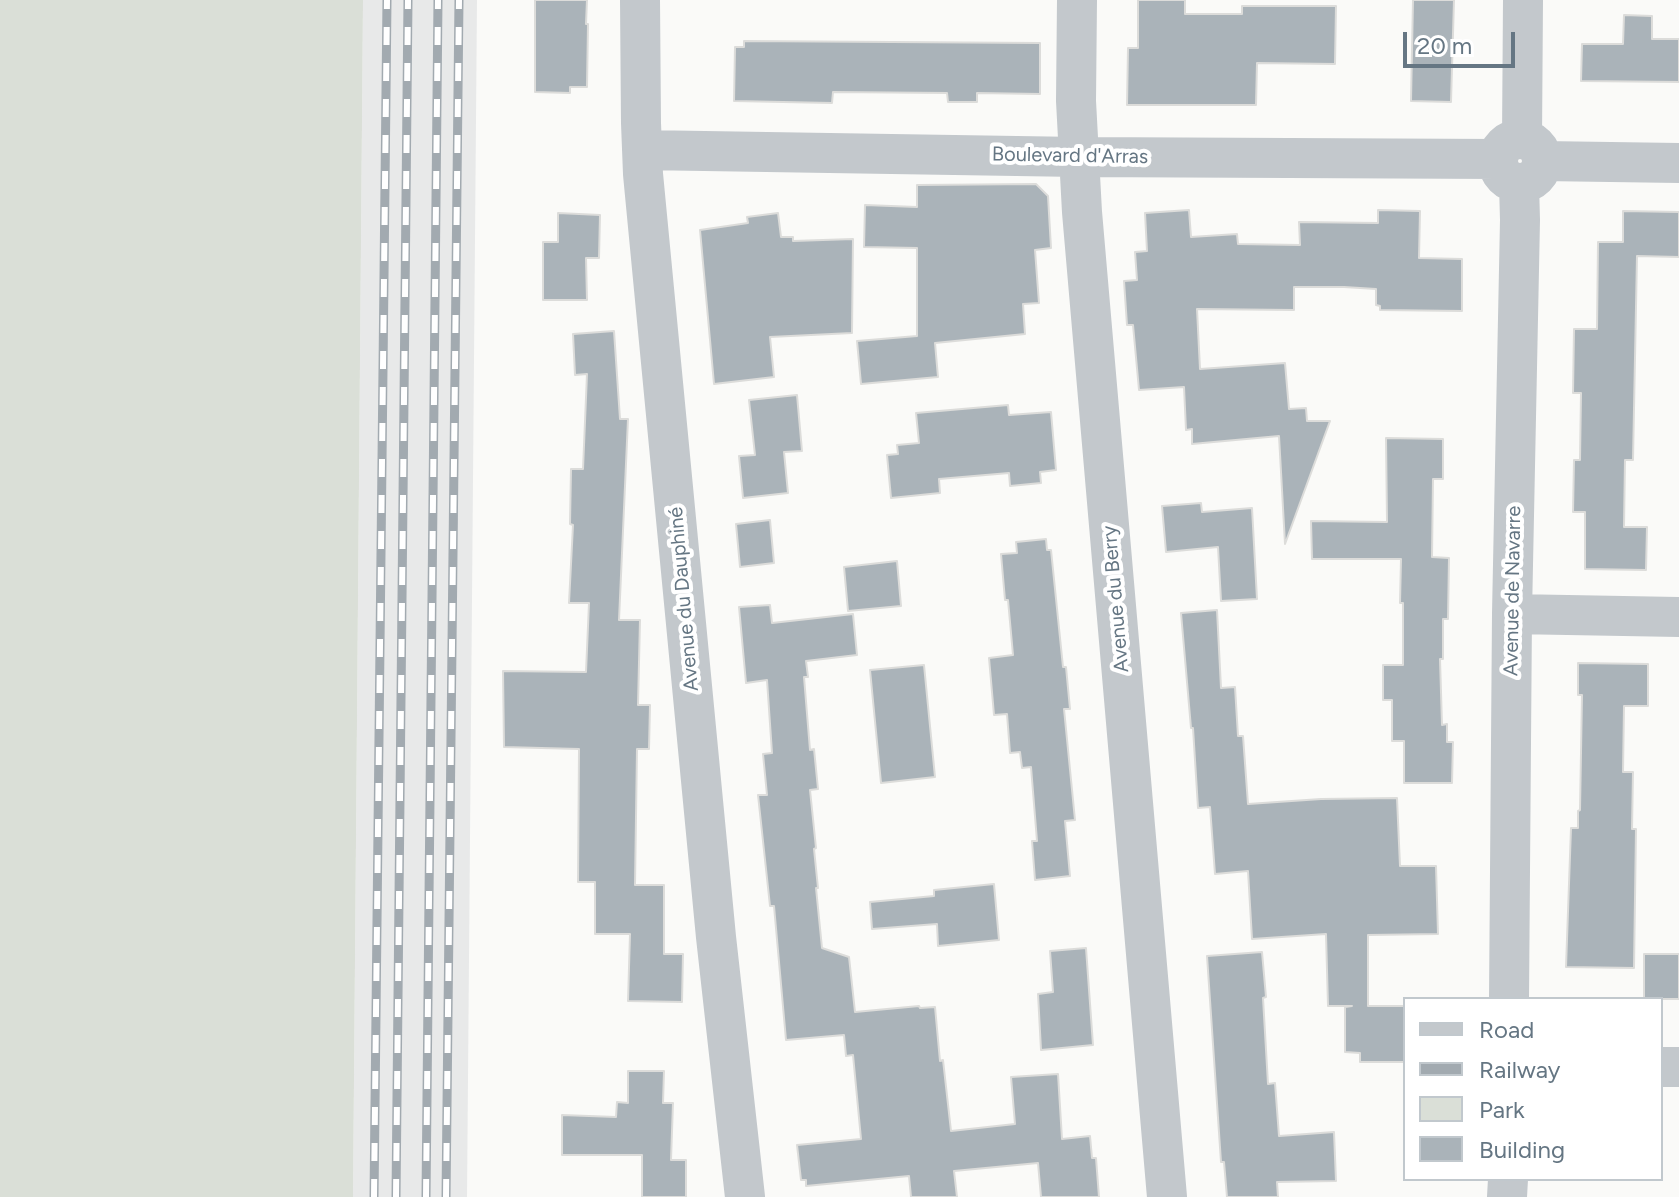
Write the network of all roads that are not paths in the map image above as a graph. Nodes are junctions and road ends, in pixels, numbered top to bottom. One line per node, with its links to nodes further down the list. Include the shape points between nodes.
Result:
1 (640, 0): 4 (street, Avenue du Dauphiné)
2 (1077, 0): 5 (street, Avenue du Berry)
3 (1523, 0): 6 (street, Avenue de Navarre)
4 (642, 150): 5 (street, Boulevard d'Arras); 11 (street, Avenue du Dauphiné, via 712,905)
5 (1079, 157): 6 (street, Boulevard d'Arras); 12 (street, Avenue du Berry)
6 (1520, 161): 7 (street, Boulevard d'Arras); 8 (street, Avenue de Navarre)
7 (1679, 163)
8 (1512, 614): 9 (street); 10 (street, Avenue de Navarre)
9 (1679, 617)
10 (1509, 997)
11 (745, 1197)
12 (1167, 1197)

